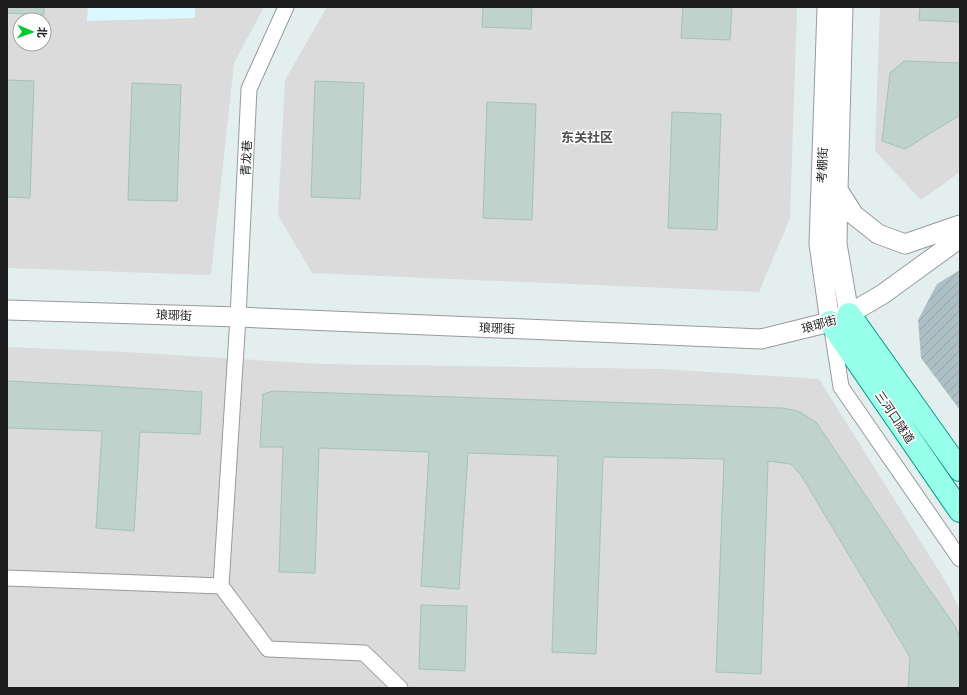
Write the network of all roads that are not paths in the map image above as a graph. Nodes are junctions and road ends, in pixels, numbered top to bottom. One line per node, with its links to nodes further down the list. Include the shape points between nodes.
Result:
1 (286, 7): 8 (street, 青龙巷, via 249,89)
2 (827, 7): 9 (street, 考棚街, via 820,244)
3 (843, 7): 4 (street, 考棚街)
4 (838, 190): 5 (street, via 860,220 878,234 905,244); 9 (street, 考棚街)
5 (960, 225)
6 (960, 238): 9 (street, 琅琊街, via 883,294)
7 (7, 310): 8 (street, 琅琊街)
8 (238, 317): 9 (street, 琅琊街, via 761,339); 14 (street, 青龙巷)
9 (840, 318): 10 (main road, 三河口隧道); 11 (main road, 三河口隧道); 12 (street, via 841,387)
10 (960, 470)
11 (960, 511)
12 (960, 559)
13 (7, 578): 14 (street)
14 (221, 586): 15 (street, via 268,649 364,653)
15 (400, 688)

